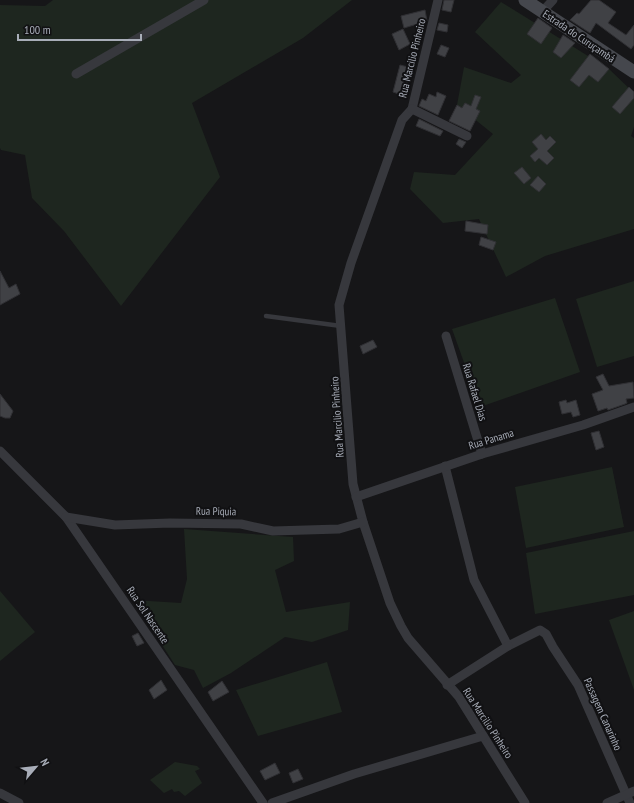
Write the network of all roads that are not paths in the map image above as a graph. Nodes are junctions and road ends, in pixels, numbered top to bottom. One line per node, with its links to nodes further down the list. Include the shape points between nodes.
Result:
1 (204, 0): 7 (street)
2 (438, 0): 8 (street, Rua Marcilio Pinheiro)
3 (525, 0): 5 (street, Estrada do Curuçambá)
4 (553, 0): 5 (street)
5 (542, 12): 6 (street, Estrada do Curuçambá)
6 (632, 67)
7 (76, 74)
8 (412, 109): 9 (street); 11 (street, Rua Marcilio Pinheiro, via 402,120 351,263 339,305)
9 (466, 136)
10 (266, 316): 11 (lane)
11 (341, 326): 17 (street, Rua Marcilio Pinheiro)
12 (446, 336): 15 (street, Rua Rafael Dias)
13 (634, 407): 15 (street, Rua Panama, via 583,425)
14 (0, 451): 18 (street, Rua Sol Nascente)
15 (482, 454): 16 (street, Rua Panama)
16 (445, 466): 17 (street, Rua Panama); 20 (street, via 474,580)
17 (356, 497): 19 (street, Rua Marcilio Pinheiro)
18 (66, 517): 19 (street, Rua Piquia, via 115,525 241,524 274,531 339,529); 26 (street, Rua Sol Nascente)
19 (363, 522): 21 (street, Rua Marcilio Pinheiro, via 398,621 408,638)
20 (508, 646): 21 (street); 24 (street, Passagem Canarinho, via 540,630 546,634 578,685)
21 (447, 685): 22 (street, Rua Marcilio Pinheiro, via 467,709)
22 (483, 736): 27 (street, via 354,774); 28 (street, Rua Marcilio Pinheiro)
23 (0, 793): 25 (street)
24 (630, 796): 29 (street)
25 (19, 803)
26 (263, 803)
27 (272, 803)
28 (524, 803)
29 (607, 803)

